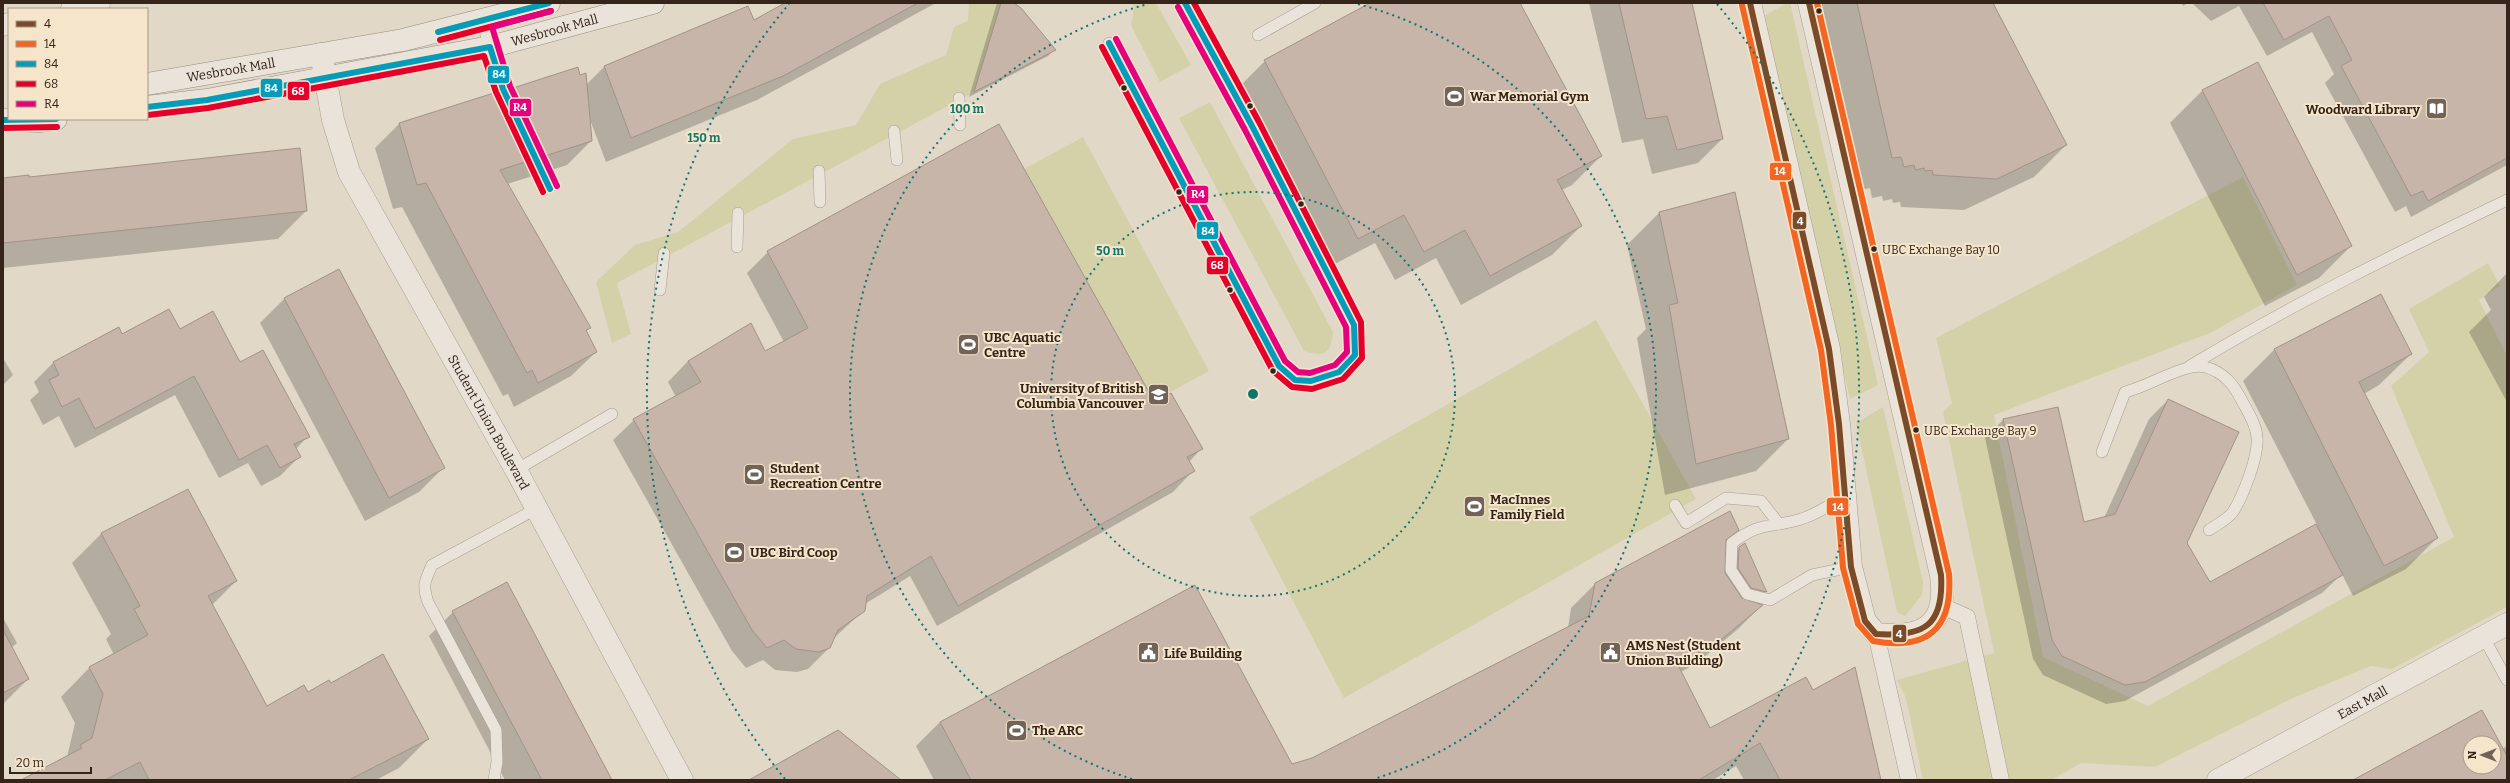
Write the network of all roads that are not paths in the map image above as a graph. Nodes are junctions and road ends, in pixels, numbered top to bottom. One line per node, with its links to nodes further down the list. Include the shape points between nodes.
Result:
1 (99, 3): 8 (street)
2 (549, 3): 9 (street, Wesbrook Mall)
3 (653, 3): 12 (street, Wesbrook Mall)
4 (1185, 3): 11 (lane, via 1252,126 1354,325 1355,355 1339,372 1311,381 1295,380 1279,366)
5 (1315, 3): 10 (lane)
6 (1750, 3): 35 (street, via 1829,349)
7 (1809, 3): 41 (street, via 1941,575)
8 (76, 8)
9 (482, 22): 12 (lane); 13 (street, Wesbrook Mall, via 403,40)
10 (1258, 35)
11 (1109, 43)
12 (490, 47): 14 (street, Wesbrook Mall); 16 (lane)
13 (321, 54): 14 (street, Student Union Boulevard); 15 (street, Wesbrook Mall)
14 (325, 79): 18 (street, Wesbrook Mall, via 207,100); 34 (street, Student Union Boulevard, via 333,120 349,172)
15 (148, 84)
16 (503, 89)
17 (959, 98): 21 (lane)
18 (148, 107)
19 (3, 120): 20 (street)
20 (48, 120)
21 (960, 125)
22 (894, 131): 23 (lane)
23 (897, 160)
24 (819, 171): 26 (lane)
25 (2507, 200): 31 (lane, via 2394,254 2250,329)
26 (820, 202)
27 (738, 213): 28 (lane)
28 (737, 247)
29 (664, 253): 30 (lane)
30 (660, 290)
31 (2190, 366): 33 (lane, via 2142,388 2125,392); 39 (lane, via 2204,367 2221,373 2236,387 2253,421 2257,437 2256,458 2232,513)
32 (612, 414): 34 (lane)
33 (2102, 452)
34 (516, 470): 37 (street, Student Union Boulevard)
35 (1845, 495): 38 (lane, via 1827,508 1799,520); 40 (street)
36 (1675, 505): 38 (lane, via 1686,523 1726,498 1761,501)
37 (536, 509): 46 (lane, via 432,564 423,590 496,730 497,762); 47 (street, Student Union Boulevard)
38 (1779, 524): 40 (lane, via 1763,525 1732,543 1731,570 1747,594 1770,600 1812,575)
39 (2208, 530)
40 (1851, 567): 43 (street, via 1865,621)
41 (1942, 606): 43 (street, via 1931,623 1922,631 1905,636); 49 (street, via 1967,618)
42 (2507, 624): 44 (street, East Mall)
43 (1876, 634): 48 (street)
44 (2484, 638): 45 (lane); 50 (street, East Mall)
45 (2507, 680)
46 (494, 780)
47 (682, 780)
48 (1909, 780)
49 (2001, 780)
50 (2218, 780)

